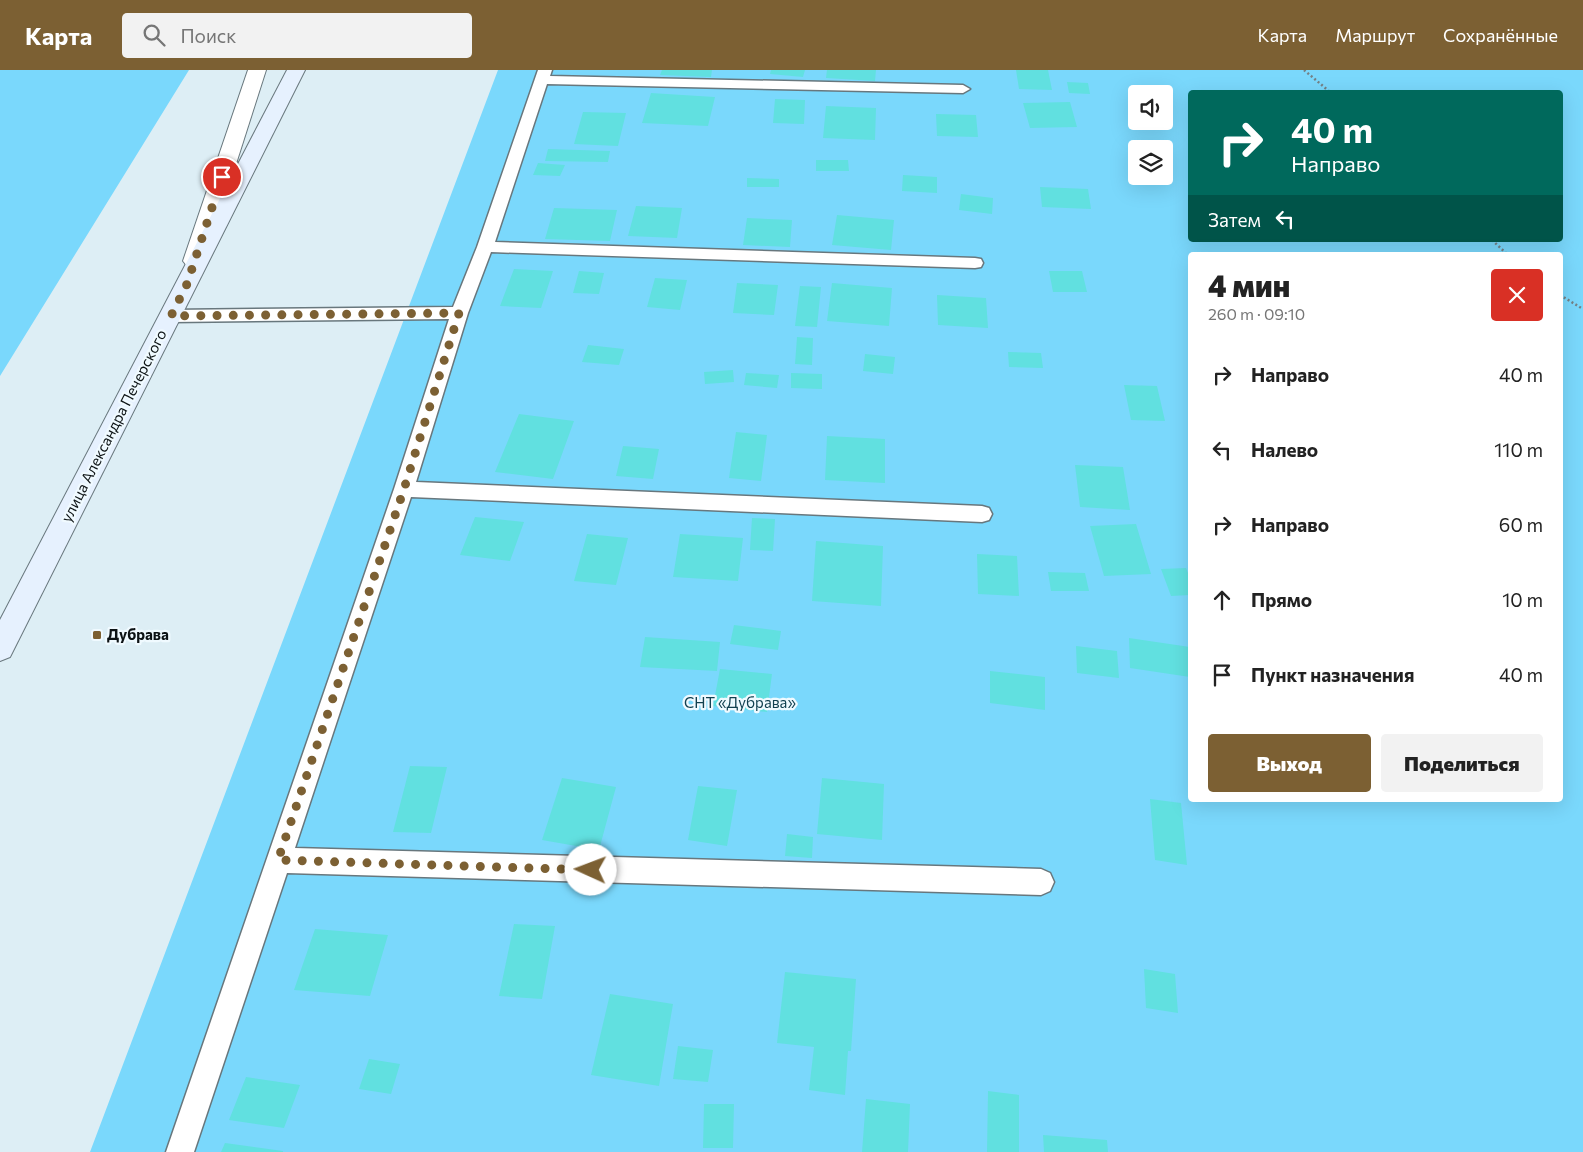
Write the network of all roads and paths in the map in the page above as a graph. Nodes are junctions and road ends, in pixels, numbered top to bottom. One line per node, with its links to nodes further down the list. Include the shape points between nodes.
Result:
1 (257, 70): 11 (street)
2 (296, 70): 11 (main road, улица Александра Печерского)
3 (1304, 70): 6 (path)
4 (543, 75): 5 (lane); 8 (lane)
5 (962, 89)
6 (1328, 90)
7 (1494, 242): 9 (path)
8 (485, 247): 10 (lane); 14 (lane)
9 (1505, 252)
10 (975, 263)
11 (187, 284): 15 (main road, улица Александра Печерского)
12 (1563, 297): 13 (path)
13 (1583, 309)
14 (459, 313): 15 (lane); 16 (lane)
15 (171, 316): 18 (main road, улица Александра Печерского)
16 (404, 489): 17 (lane); 19 (lane)
17 (982, 514)
18 (0, 648)
19 (278, 860): 20 (lane); 21 (lane)
20 (1041, 882)
21 (180, 1152)

